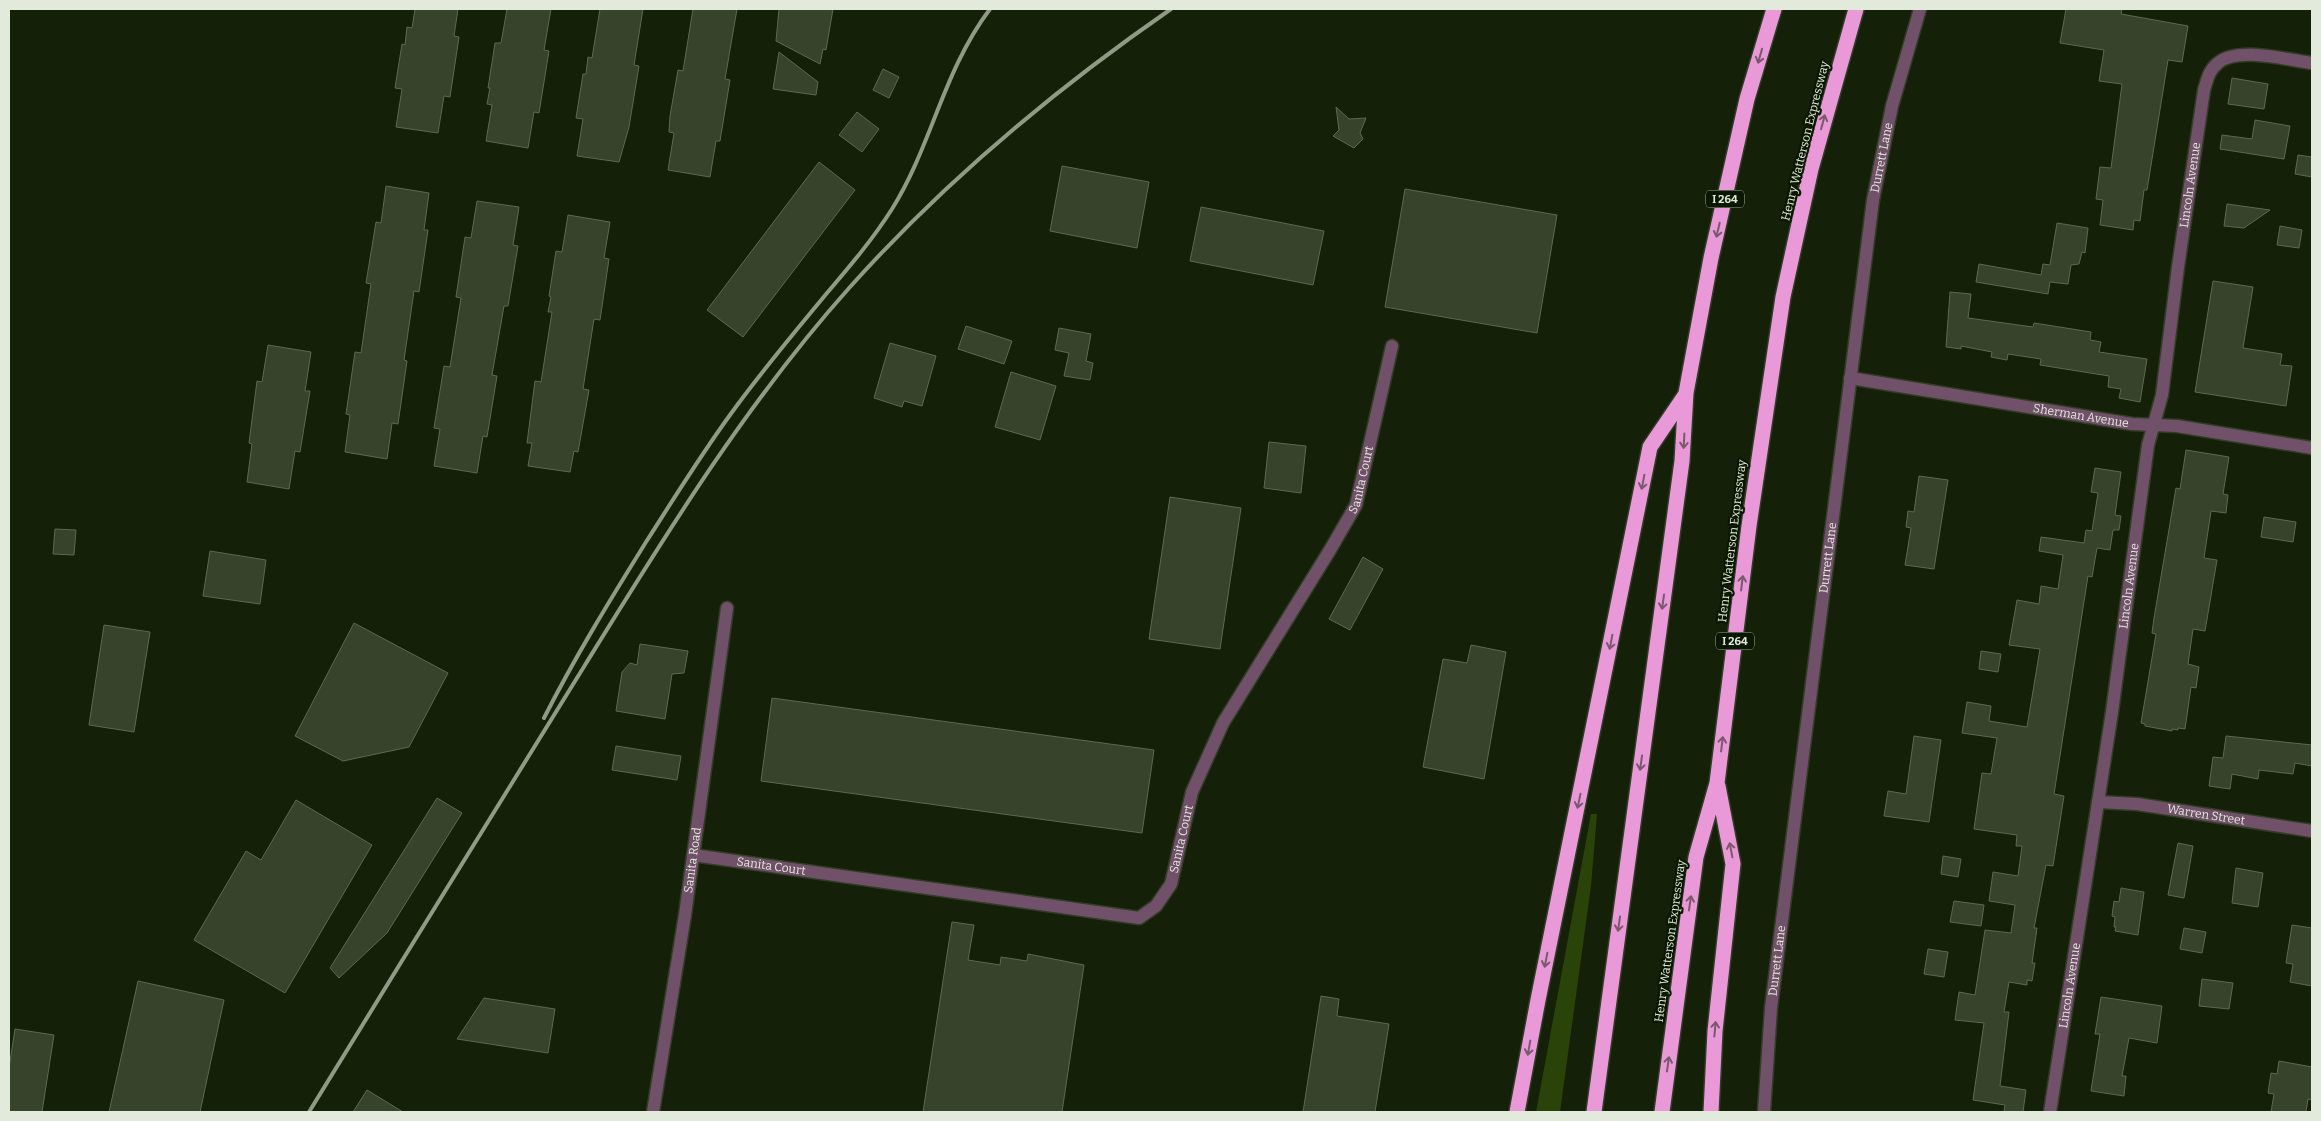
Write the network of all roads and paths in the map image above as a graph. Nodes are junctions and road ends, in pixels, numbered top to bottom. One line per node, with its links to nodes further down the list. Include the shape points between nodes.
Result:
1 (1774, 9): 7 (highway, I 264, one-way to 7, via 1747,99)
2 (1856, 9): 11 (highway, Henry Watterson Expressway / I 264, one-way to 2, via 1749,526 1783,297 1811,169)
3 (1920, 9): 6 (street, Durrett Lane, via 1892,106 1873,200)
4 (2312, 63): 8 (street, Lincoln Avenue, via 2234,55 2217,63 2209,74 2178,267 2162,395)
5 (1392, 346): 14 (street, Sanita Court, via 1356,505 1223,723 1192,792 1171,884 1156,906 1139,918)
6 (1850, 378): 8 (street, Sherman Avenue); 20 (street, Durrett Lane, via 1773,998)
7 (1686, 393): 16 (highway, one-way to 16, via 1650,447); 17 (highway, I 264, one-way to 17, via 1682,462)
8 (2154, 425): 9 (street, Sherman Avenue); 12 (street, Lincoln Avenue, via 2148,445)
9 (2312, 448)
10 (727, 608): 14 (street, Sanita Road)
11 (1717, 783): 18 (highway, Henry Watterson Expressway / I 264, one-way to 11, via 1696,857); 19 (highway, one-way to 11, via 1715,1031 1734,864)
12 (2098, 802): 13 (street, Warren Street, via 2137,804); 21 (street, Lincoln Avenue)
13 (2312, 831)
14 (693, 855): 15 (street, Sanita Road)
15 (653, 1112)
16 (1517, 1112)
17 (1594, 1112)
18 (1662, 1112)
19 (1711, 1112)
20 (1764, 1112)
21 (2050, 1112)

